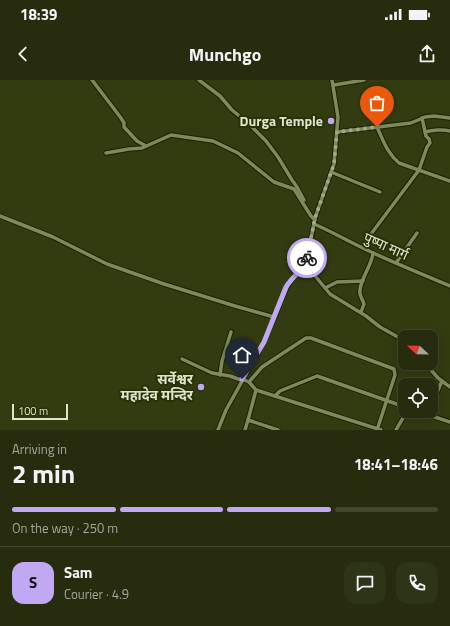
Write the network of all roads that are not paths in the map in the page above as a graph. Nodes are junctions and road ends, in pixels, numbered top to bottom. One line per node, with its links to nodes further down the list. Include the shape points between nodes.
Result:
1 (92, 80): 12 (street, via 121,118 124,127 137,141)
2 (199, 80): 18 (street, via 220,96 266,141 297,187 306,202)
3 (332, 80): 5 (street)
4 (364, 80): 5 (street)
5 (334, 85): 9 (street)
6 (422, 118): 7 (street); 8 (street, via 411,123); 10 (street)
7 (450, 118)
8 (377, 127): 9 (street); 14 (street, via 392,157 399,163)
9 (337, 132): 15 (street)
10 (425, 132): 11 (street); 14 (street, via 430,143)
11 (450, 132)
12 (146, 146): 13 (street); 18 (street, via 171,136 198,138 217,143 238,153 274,182 294,189)
13 (106, 153)
14 (419, 170): 16 (street); 22 (street, via 371,234)
15 (331, 172): 17 (street); 20 (street)
16 (450, 182)
17 (380, 192)
18 (306, 207): 20 (street)
19 (0, 216): 30 (street, via 53,237 107,264)
20 (315, 222): 22 (street, पुष्पा मार्ग); 24 (street)
21 (417, 233): 25 (street)
22 (367, 250): 23 (street, पुष्पा मार्ग)
23 (373, 253): 25 (street, पुष्पा मार्ग); 26 (street)
24 (306, 263): 28 (street); 30 (street, via 291,279)
25 (396, 264): 27 (street, पुष्पा मार्ग)
26 (363, 281): 28 (street, via 337,282); 29 (street, via 360,294 364,304)
27 (450, 286)
28 (325, 288): 29 (street, via 330,294)
29 (361, 312): 32 (street)
30 (274, 317): 36 (street, via 264,342)
31 (231, 332): 35 (street)
32 (398, 337)
33 (182, 359): 35 (street)
34 (429, 370): 37 (street)
35 (220, 375): 36 (street)
36 (242, 380): 38 (street); 49 (street)
37 (442, 381): 39 (street); 41 (street)
38 (249, 382): 40 (street); 43 (street, via 262,367 306,338 311,338 394,369 395,375)
39 (450, 386)
40 (256, 390): 42 (street); 47 (street)
41 (438, 390)
42 (275, 396): 43 (street, via 280,391 317,376); 52 (street)
43 (386, 401): 44 (street); 52 (street)
44 (398, 405)
45 (403, 418): 53 (street)
46 (438, 418): 48 (street)
47 (248, 420): 50 (street); 51 (street)
48 (450, 422)
49 (218, 430)
50 (245, 430)
51 (278, 430)
52 (379, 430)
53 (396, 430)

